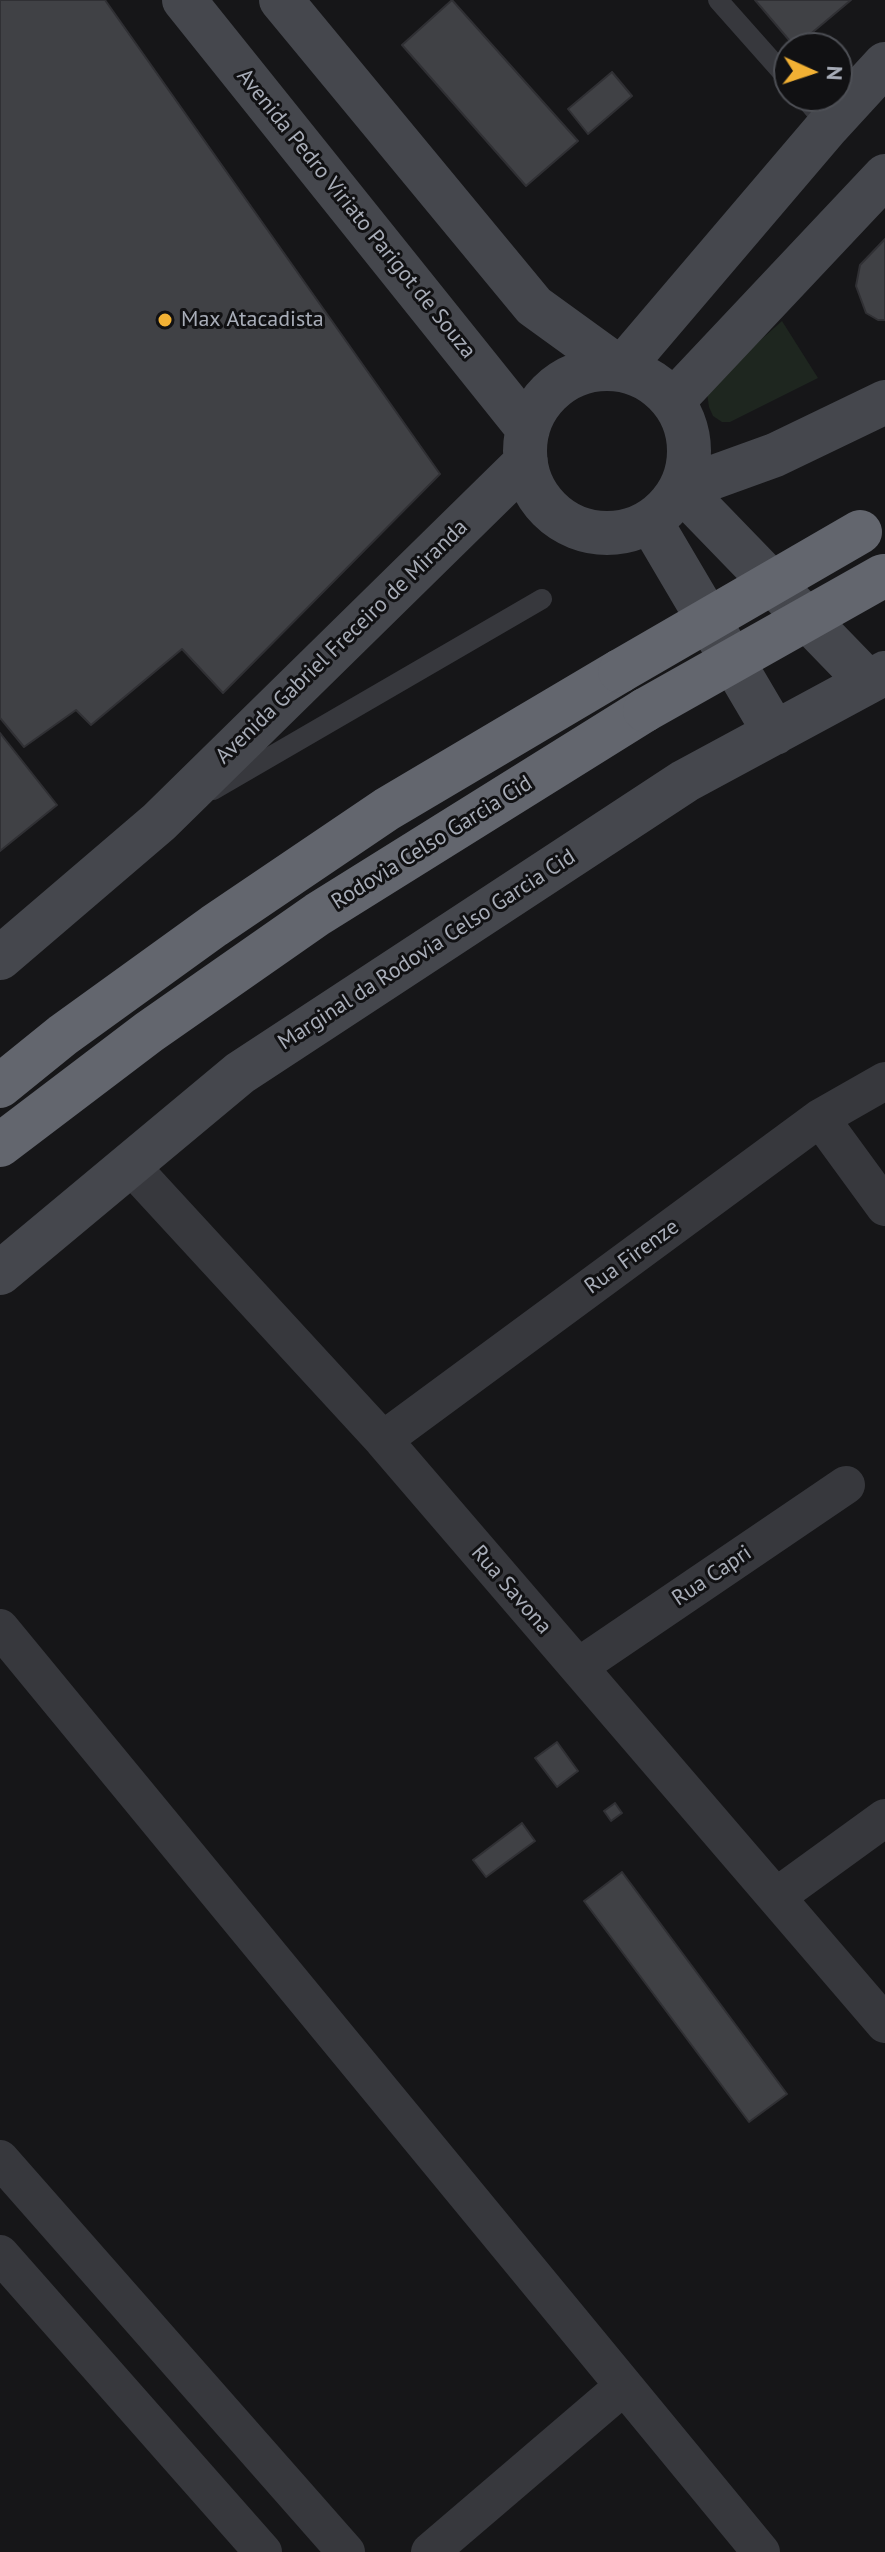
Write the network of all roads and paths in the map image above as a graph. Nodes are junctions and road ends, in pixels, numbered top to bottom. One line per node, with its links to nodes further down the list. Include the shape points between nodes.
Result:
1 (184, 0): 12 (street, Avenida Pedro Viriato Parigot de Souza)
2 (281, 0): 9 (street, via 534,306)
3 (718, 0): 4 (lane)
4 (773, 62)
5 (885, 64): 6 (street)
6 (853, 85)
7 (814, 112): 9 (street)
8 (885, 176): 10 (street)
9 (621, 369): 10 (street, via 658,386); 12 (street, via 581,372 563,381 542,402)
10 (673, 401): 13 (street, via 688,435)
11 (885, 402): 13 (street, via 775,455)
12 (527, 446): 14 (street, via 538,496 564,522 598,533 634,530); 20 (street, Avenida Gabriel Freceiro de Miranda)
13 (681, 489): 14 (street); 18 (street)
14 (650, 521): 19 (street)
15 (872, 525): 23 (highway, bridge, via 387,809 214,926)
16 (884, 576): 25 (highway, Rodovia Celso Garcia Cid, bridge, via 645,710 318,914)
17 (542, 599): 20 (lane)
18 (876, 678): 19 (street, Marginal da Rodovia Celso Garcia Cid)
19 (775, 733): 26 (street, Marginal da Rodovia Celso Garcia Cid, via 685,781 240,1073)
20 (159, 822): 21 (street)
21 (0, 958)
22 (885, 1081): 24 (street, Rua Firenze)
23 (0, 1086)
24 (820, 1118): 27 (street); 29 (street, Rua Firenze)
25 (0, 1145)
26 (128, 1163): 28 (street, Marginal da Rodovia Celso Garcia Cid); 29 (street, Rua Savona)
27 (885, 1207)
28 (0, 1273)
29 (383, 1440): 32 (street, Rua Savona)
30 (846, 1485): 32 (street, Rua Capri)
31 (0, 1628): 38 (street)
32 (578, 1667): 34 (street, Rua Savona)
33 (885, 1818): 34 (street)
34 (776, 1897): 35 (street, Rua Savona)
35 (885, 2024)
36 (0, 2159): 40 (street)
37 (0, 2254): 39 (street)
38 (624, 2386): 41 (street); 42 (street)
39 (263, 2552)
40 (346, 2552)
41 (430, 2552)
42 (761, 2552)

